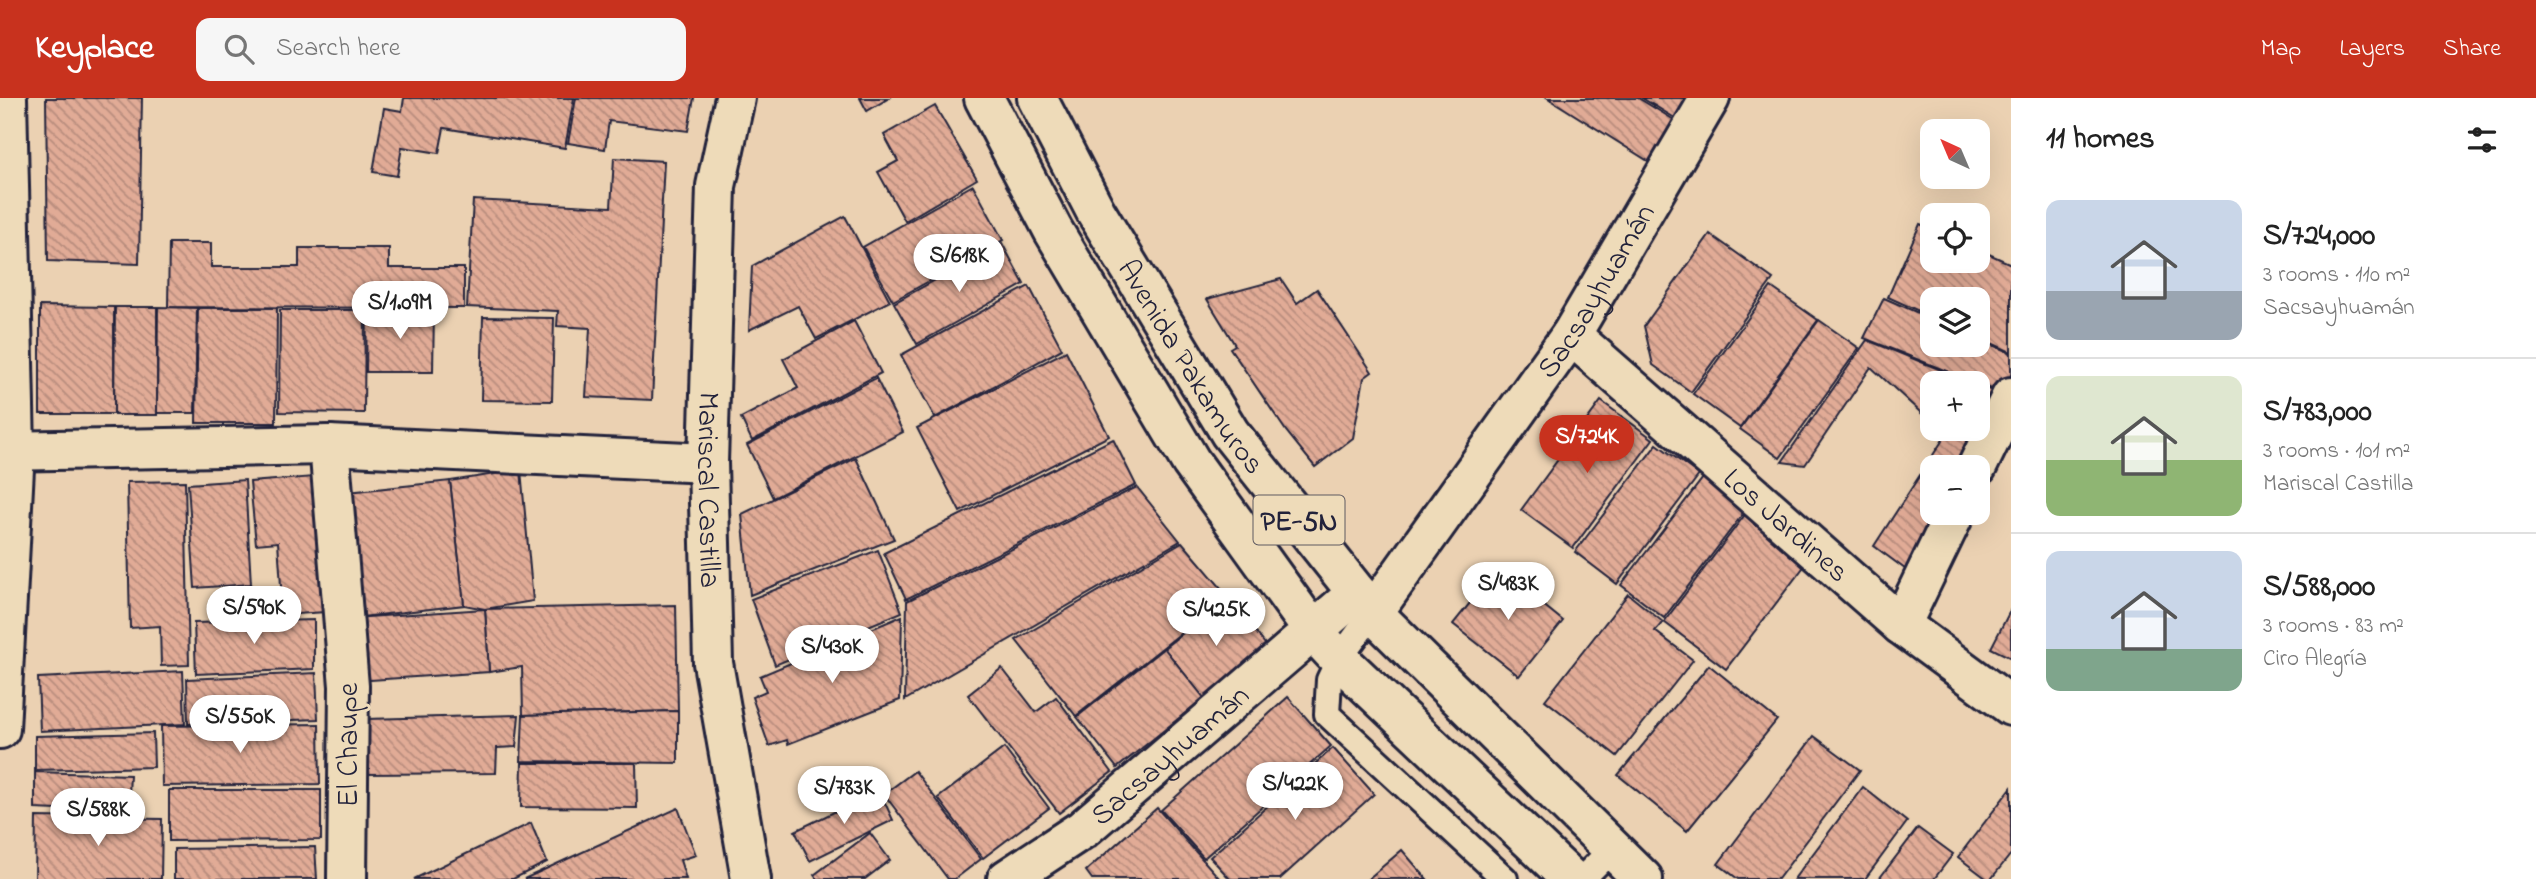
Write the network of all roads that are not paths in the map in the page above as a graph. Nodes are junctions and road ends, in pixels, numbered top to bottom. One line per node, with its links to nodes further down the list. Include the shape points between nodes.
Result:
1 (7, 98): 9 (main road)
2 (735, 98): 11 (main road, Mariscal Castilla, via 716,186)
3 (985, 98): 15 (main road, Avenida Pakamuros / PE-5N, via 1053,230 1191,462)
4 (1037, 98): 13 (main road, Avenida Pakamuros / PE-5N, via 1096,212 1230,433)
5 (1710, 98): 6 (main road, Sacsayhuamán)
6 (1571, 335): 13 (main road, Sacsayhuamán); 14 (main road, Los Jardines)
7 (2011, 397): 10 (main road)
8 (329, 444): 9 (main road); 11 (main road); 20 (main road, El Chaupe, via 349,686)
9 (8, 450): 18 (main road)
10 (1983, 455)
11 (708, 463): 21 (main road, Mariscal Castilla, via 713,663)
12 (1949, 525): 14 (main road)
13 (1365, 603): 15 (main road, Sacsayhuamán); 16 (lane); 19 (main road, Avenida Pakamuros / PE-5N)
14 (1900, 625): 17 (main road, Los Jardines)
15 (1312, 631): 16 (main road, Avenida Pakamuros / PE-5N); 22 (main road, Sacsayhuamán, via 1083,829)
16 (1339, 659): 23 (lane, via 1329,680 1328,714); 24 (main road, Avenida Pakamuros / PE-5N)
17 (2011, 706)
18 (0, 729)
19 (1612, 849): 25 (lane); 26 (main road, Avenida Pakamuros / PE-5N)
20 (347, 879)
21 (751, 879)
22 (1007, 879)
23 (1505, 879)
24 (1571, 879)
25 (1582, 879)
26 (1643, 879)

